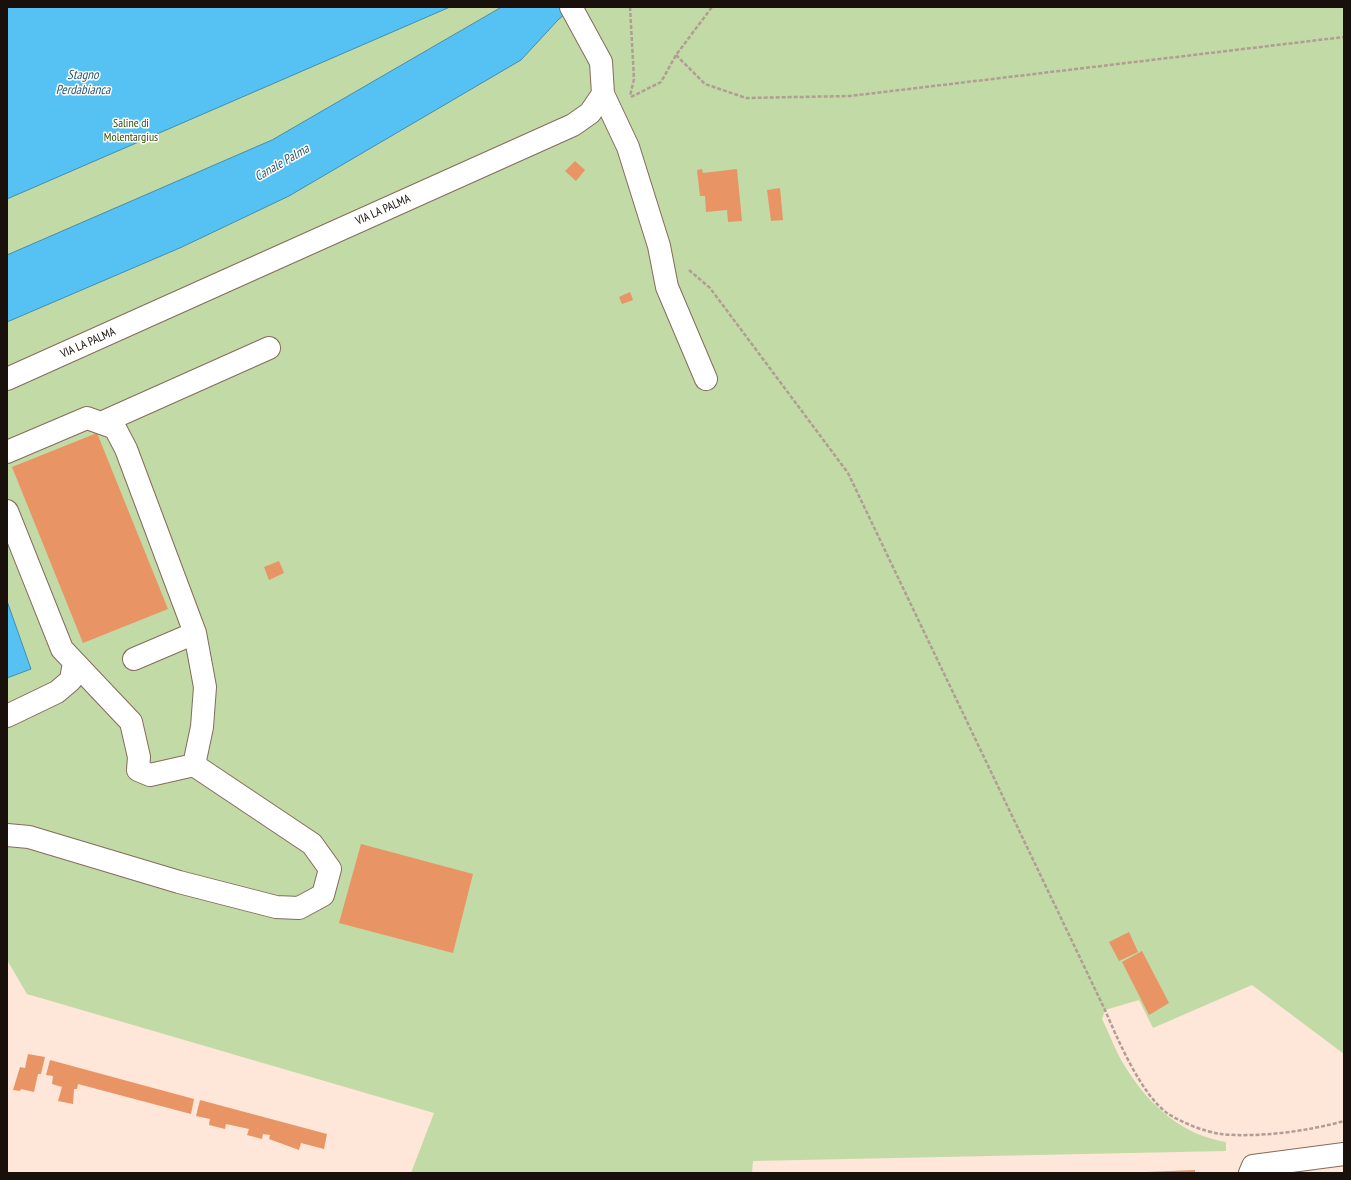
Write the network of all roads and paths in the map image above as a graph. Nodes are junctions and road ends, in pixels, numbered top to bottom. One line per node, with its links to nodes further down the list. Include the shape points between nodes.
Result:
1 (712, 7): 5 (path)
2 (630, 9): 7 (path, via 634,79)
3 (574, 13): 6 (street, via 601,62)
4 (1344, 37): 5 (path, via 850,96 811,98 746,98 705,84)
5 (676, 55): 7 (path, via 661,82)
6 (603, 94): 7 (path); 8 (street, via 628,147); 10 (street, VIA LA PALMA, via 590,113 573,125)
7 (630, 97)
8 (659, 246): 11 (street, via 667,287); 21 (path, via 710,288 848,473 1119,1043 1155,1101 1168,1113 1204,1130 1221,1134 1318,1128)
9 (269, 348): 12 (street)
10 (7, 379)
11 (706, 379)
12 (101, 423): 13 (street, via 87,418); 15 (street, via 115,428 126,450)
13 (7, 452)
14 (7, 511): 17 (street, via 62,649)
15 (195, 633): 16 (street); 19 (street, via 205,688 202,727)
16 (134, 659)
17 (74, 662): 18 (street, via 70,680 57,692); 19 (street, via 131,722 139,758 138,770 150,775)
18 (7, 716)
19 (194, 766): 20 (street, via 312,844 330,869 322,895 299,908 276,907 179,882 29,837)
20 (7, 836)
21 (1344, 1121)
22 (1344, 1154): 23 (street)
23 (1252, 1170)

